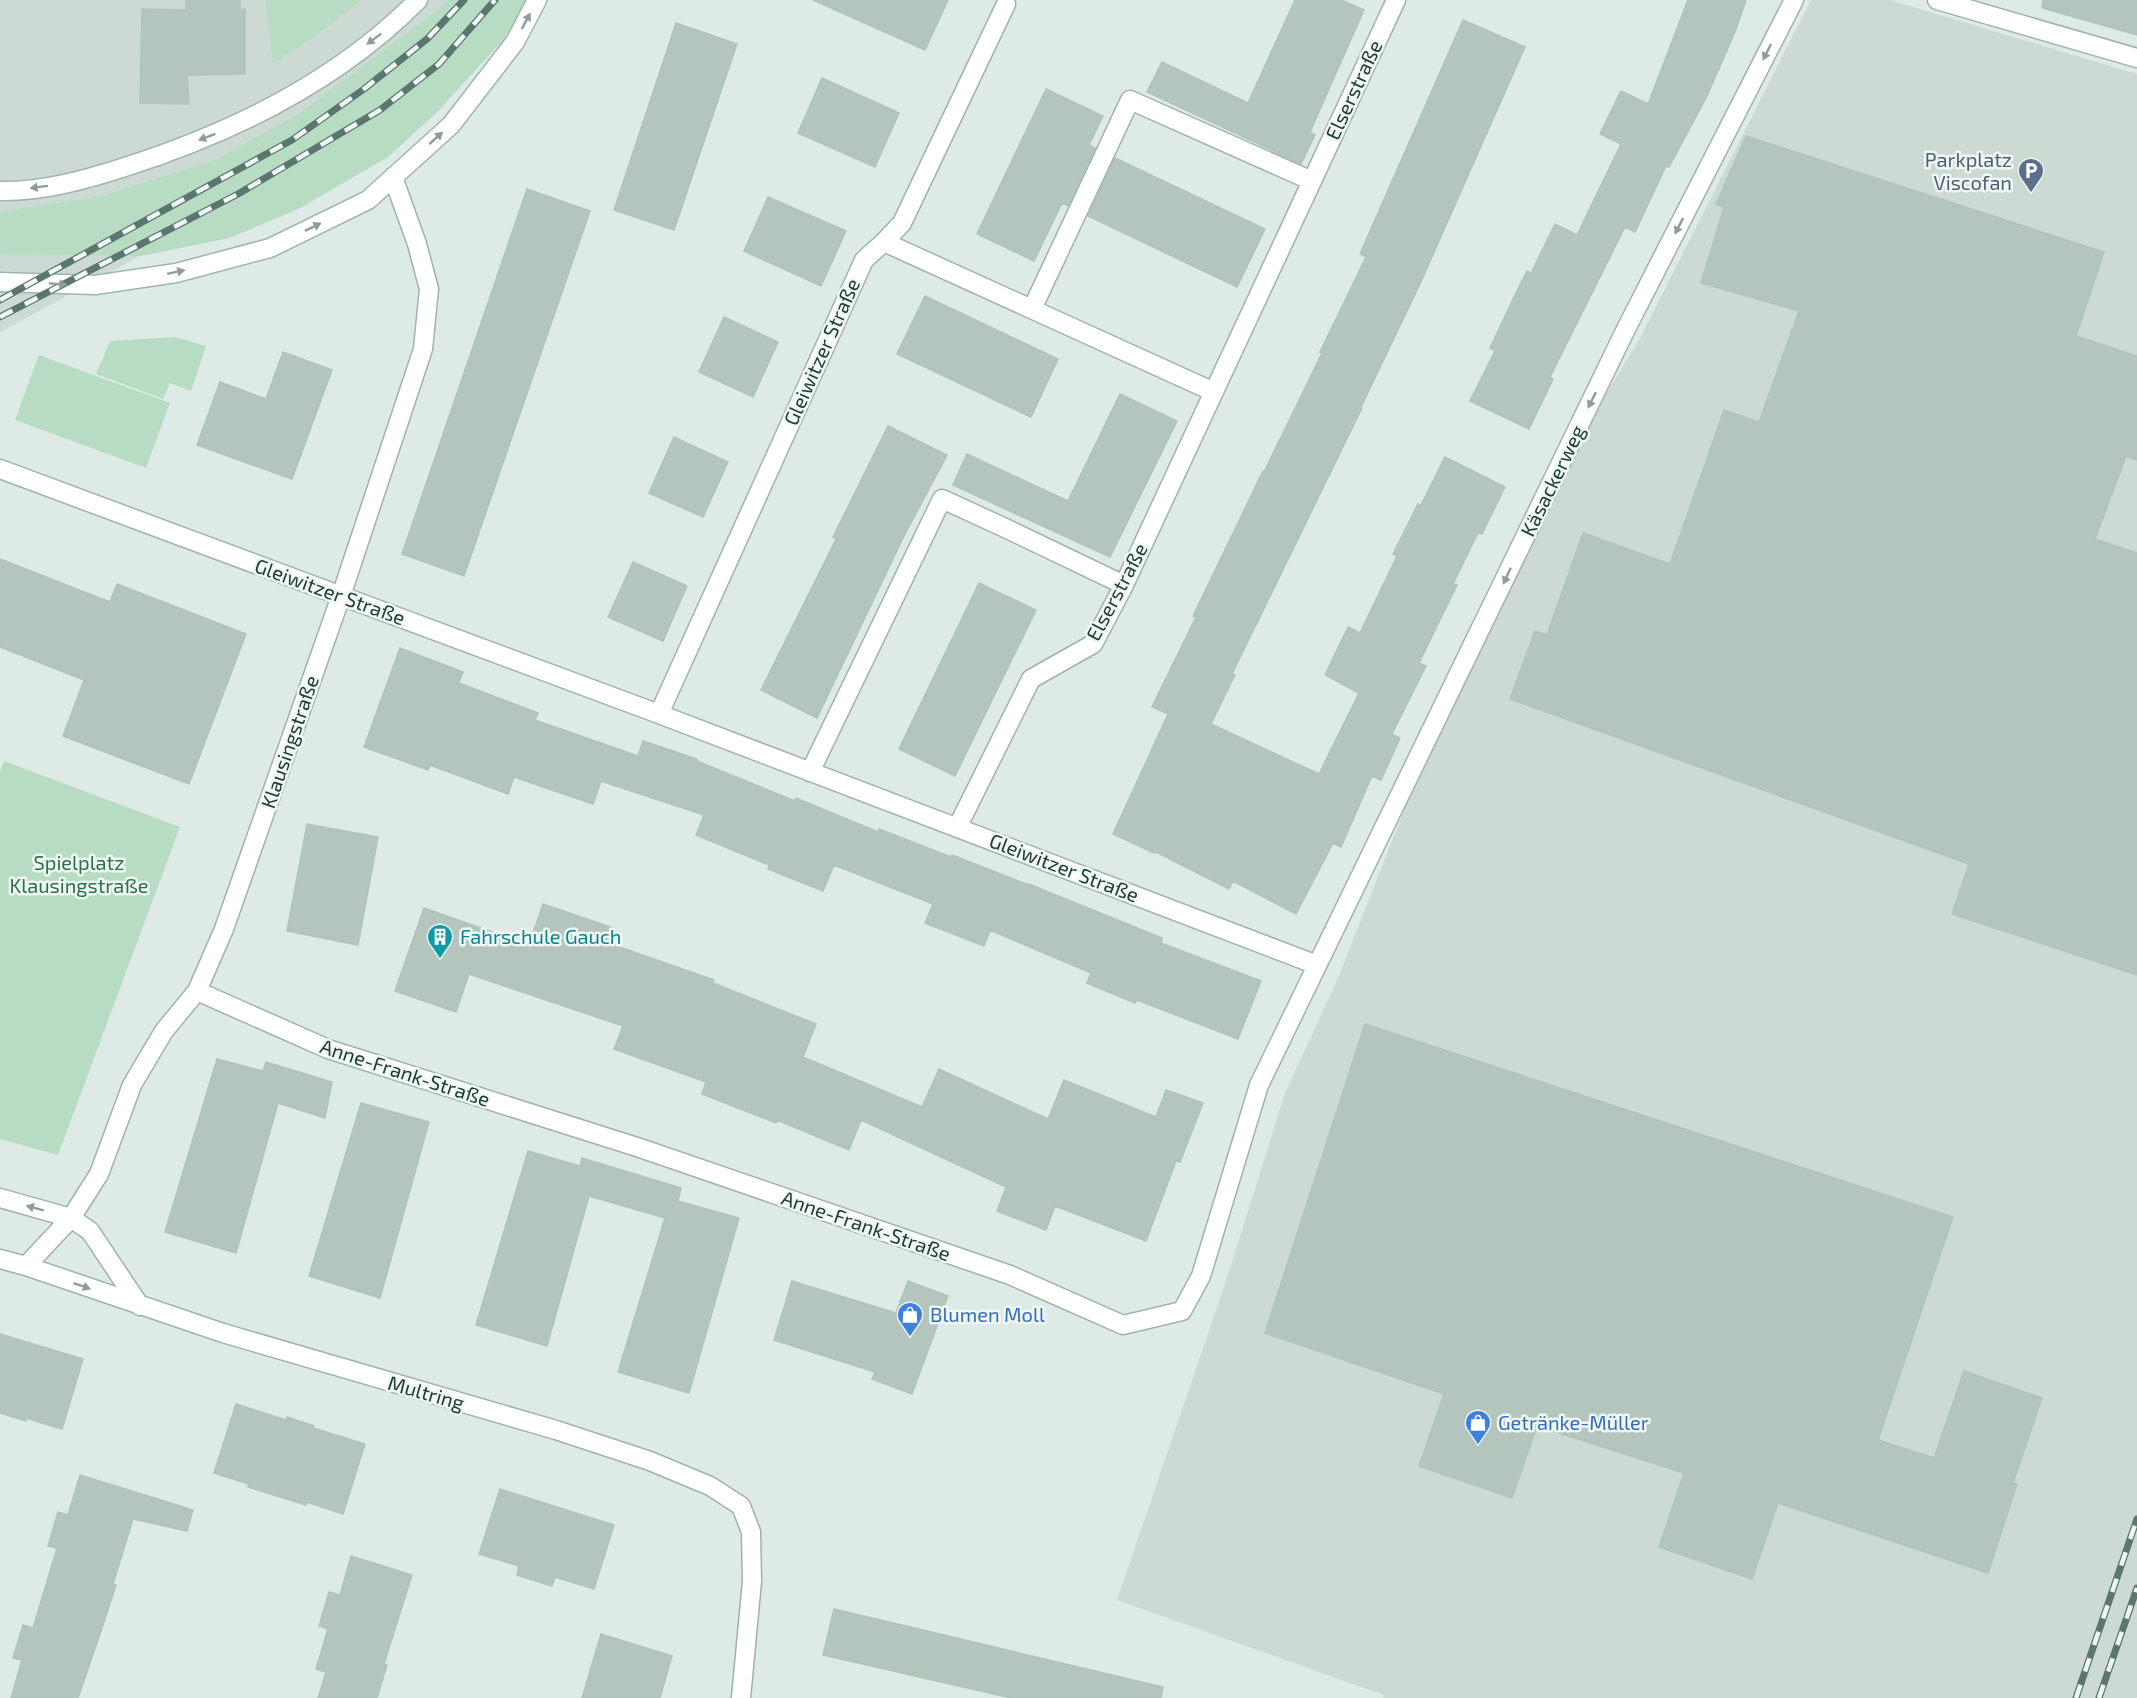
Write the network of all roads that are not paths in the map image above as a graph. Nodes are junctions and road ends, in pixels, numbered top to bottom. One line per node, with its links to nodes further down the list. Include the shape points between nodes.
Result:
1 (418, 0): 10 (street, one-way to 10, via 396,22 312,84 231,128 79,182)
2 (537, 0): 8 (street, one-way to 2, via 452,125 515,42)
3 (1396, 0): 9 (street, Elserstraße)
4 (1794, 0): 21 (street, Käsackerweg, one-way to 21, via 1625,331)
5 (1937, 0): 7 (street)
6 (1006, 4): 11 (street, Gleiwitzer Straße, via 902,223)
7 (2137, 58)
8 (393, 177): 12 (street, one-way to 8, via 95,285 176,273 270,248 368,200); 17 (street, Klausingstraße, via 429,289 423,349)
9 (1312, 181): 13 (street, via 1130,100); 14 (street, Elserstraße)
10 (0, 191)
11 (884, 242): 13 (street); 18 (street, Gleiwitzer Straße, via 864,260)
12 (0, 282)
13 (1032, 309): 14 (street)
14 (1214, 393): 16 (street, Elserstraße)
15 (0, 469): 17 (street, Gleiwitzer Straße)
16 (1124, 585): 19 (street, via 942,499); 20 (street, Elserstraße, via 1093,644 1031,680)
17 (341, 596): 18 (street, Gleiwitzer Straße); 22 (street, Klausingstraße, via 225,929)
18 (659, 714): 19 (street, Gleiwitzer Straße)
19 (810, 772): 20 (street, Gleiwitzer Straße)
20 (957, 828): 21 (street, Gleiwitzer Straße)
21 (1317, 964): 22 (street, Anne-Frank-Straße, via 1259,1085 1201,1276 1182,1311 1123,1326 1010,1275 640,1148 328,1049)
22 (197, 991): 24 (street, Klausingstraße, via 164,1031 132,1085 99,1174)
23 (0, 1198): 24 (street, one-way to 23)
24 (71, 1218): 26 (street, Klausingstraße); 27 (street, via 90,1231)
25 (0, 1259): 26 (street, Multring)
26 (26, 1266): 27 (street, Multring, one-way to 27)
27 (140, 1306): 28 (street, Multring, via 650,1461 710,1486 741,1506 751,1532 752,1581)
28 (741, 1698)

